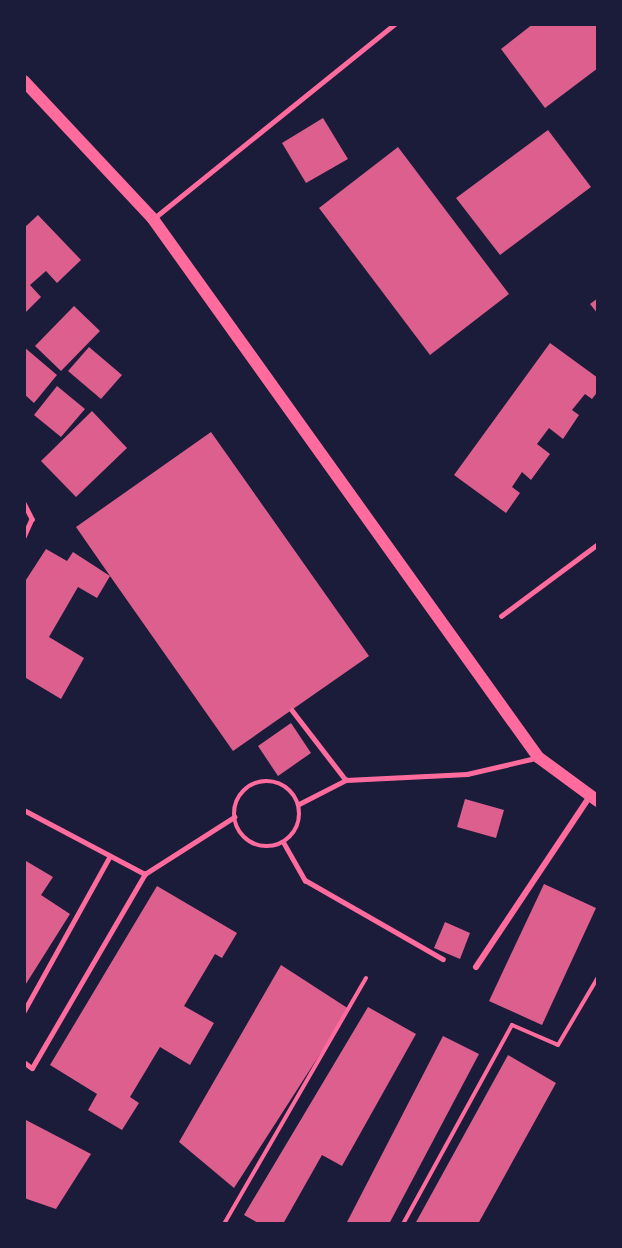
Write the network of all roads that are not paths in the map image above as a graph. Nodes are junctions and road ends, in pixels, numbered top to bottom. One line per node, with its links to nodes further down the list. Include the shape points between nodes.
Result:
1 (395, 24): 3 (lane)
2 (24, 81): 3 (main road)
3 (153, 219): 9 (main road)
4 (24, 503): 5 (lane, via 32,519)
5 (24, 537)
6 (598, 544): 7 (lane)
7 (501, 616)
8 (292, 710): 10 (lane)
9 (538, 757): 10 (lane, via 467,774); 11 (main road)
10 (346, 780): 12 (lane)
11 (594, 799): 19 (street)
12 (299, 804): 14 (lane, via 295,795 278,782 255,782 239,796); 15 (lane, via 298,826)
13 (24, 810): 16 (lane)
14 (234, 817): 15 (lane, via 236,828 252,844 262,847); 17 (lane)
15 (284, 843): 18 (lane, via 305,880)
16 (110, 856): 17 (lane); 20 (lane)
17 (145, 874): 21 (lane, via 33,1068)
18 (443, 959)
19 (476, 967)
20 (24, 1011)
21 (24, 1062)

